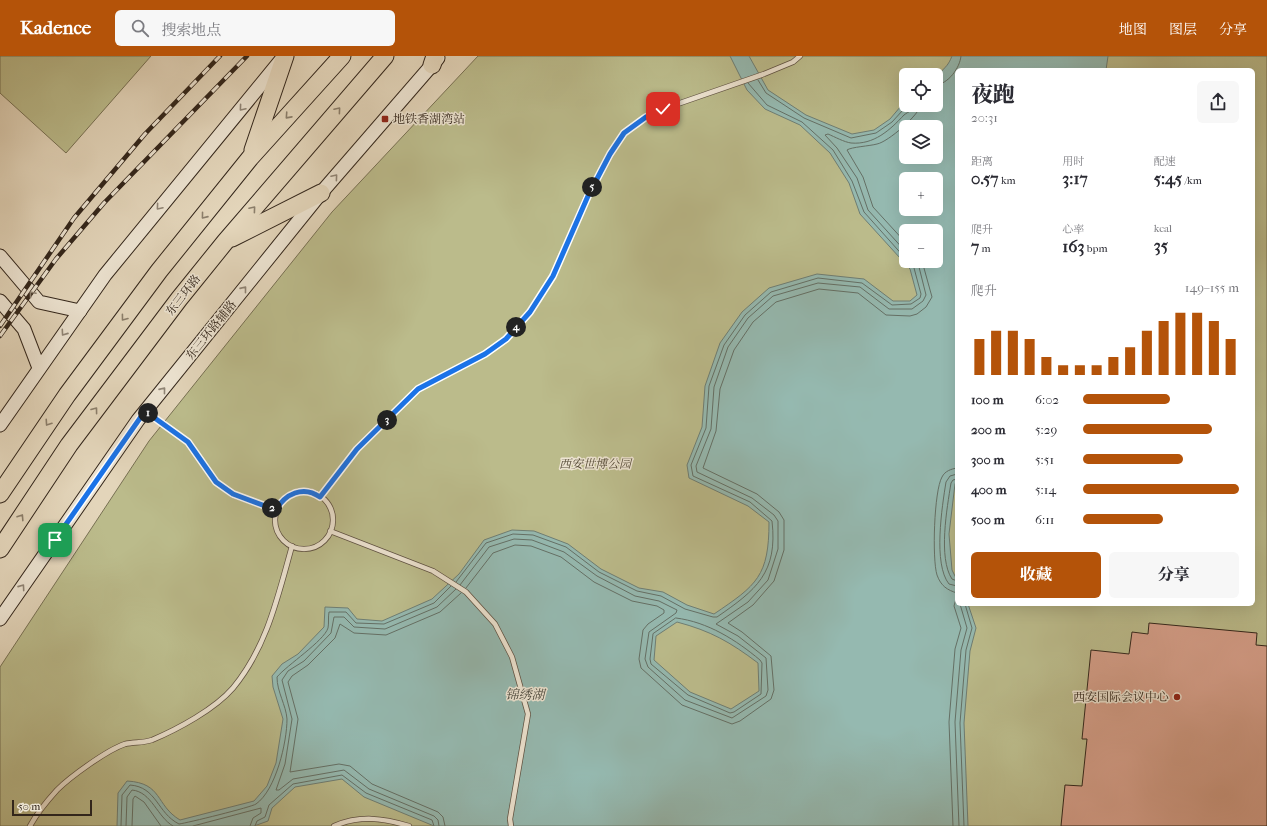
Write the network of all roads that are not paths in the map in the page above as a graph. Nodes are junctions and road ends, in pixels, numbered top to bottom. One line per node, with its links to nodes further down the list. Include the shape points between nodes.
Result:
1 (285, 56): 6 (highway); 11 (main road, one-way to 11, via 138,233)
2 (342, 56): 6 (highway, one-way to 6)
3 (385, 56): 8 (highway, 东三环路, one-way to 3)
4 (800, 56): 16 (lane, via 793,62 764,74 651,114 624,133 588,196 553,276 530,312 506,339 485,354 418,389 357,449)
5 (436, 59): 7 (main road, 东三环路辅路, one-way to 5)
6 (250, 158): 15 (highway, one-way to 15, via 159,271 71,388)
7 (321, 193): 8 (highway); 13 (main road, 东三环路辅路, one-way to 7)
8 (225, 242): 20 (highway, 东三环路, one-way to 8, via 69,445)
9 (0, 256): 11 (main road, one-way to 9, via 39,302)
10 (0, 301): 12 (main road, via 24,329)
11 (80, 311): 12 (main road, one-way to 12)
12 (39, 368): 14 (main road)
13 (145, 411): 17 (lane, via 188,442 216,482 233,494); 21 (main road, 东三环路辅路, one-way to 13)
14 (0, 425)
15 (0, 494)
16 (320, 497): 17 (lane, via 306,491 297,492 288,496); 18 (lane, via 329,507 332,516)
17 (276, 510): 19 (lane, via 276,529 280,538)
18 (330, 531): 19 (lane, via 323,542 315,547 306,549); 25 (lane, via 433,571 466,592 495,624 512,657 528,714 510,819)
19 (292, 546): 22 (lane, via 265,637 233,688 197,717 169,732 150,740 124,744 98,758 58,789)
20 (0, 549)
21 (0, 619)
22 (30, 826)
23 (334, 826): 24 (lane, via 365,817)
24 (410, 826)
25 (511, 826)

